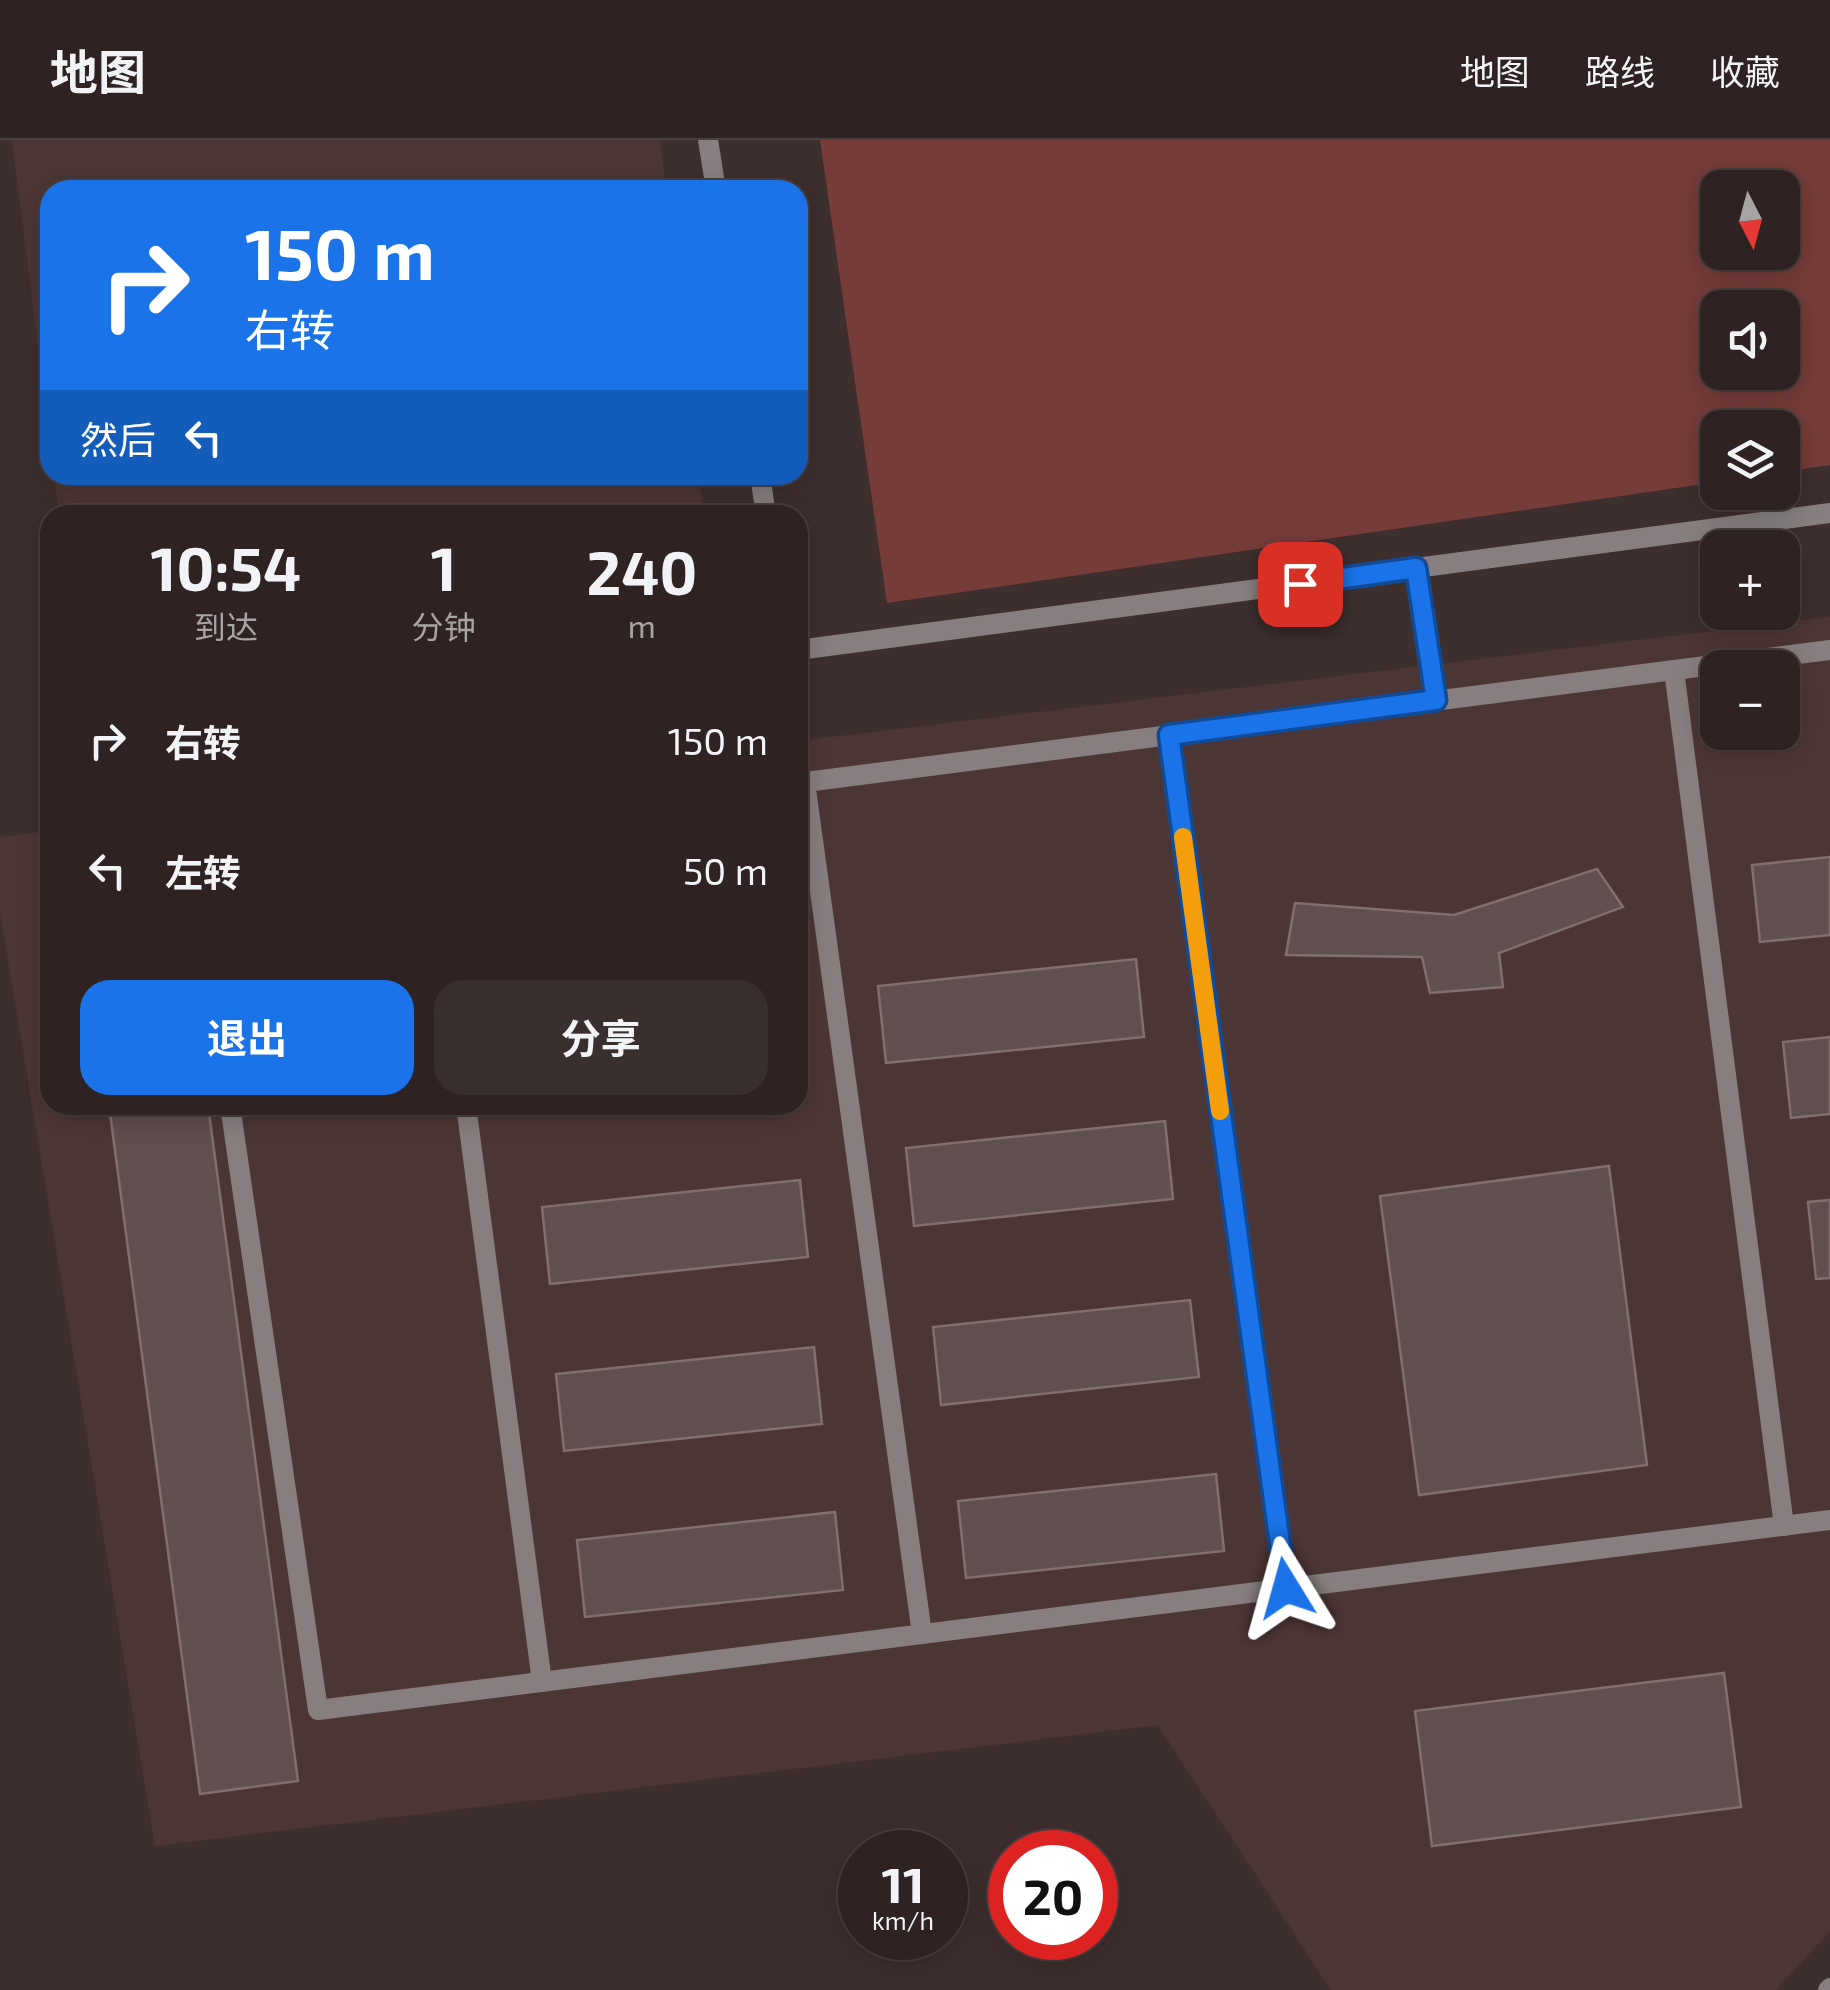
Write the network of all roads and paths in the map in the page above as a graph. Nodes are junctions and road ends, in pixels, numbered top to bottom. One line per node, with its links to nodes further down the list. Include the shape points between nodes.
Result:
1 (708, 140): 2 (street)
2 (714, 180)
3 (1830, 513): 4 (street)
4 (1416, 568): 5 (street); 8 (street)
5 (808, 649)
6 (1830, 650): 7 (street)
7 (1674, 670): 8 (street); 15 (street)
8 (1436, 700): 9 (street)
9 (1169, 735): 10 (street); 16 (street)
10 (808, 781)
11 (808, 831): 17 (street)
12 (231, 1115): 18 (street, via 318,1710)
13 (467, 1115): 18 (street)
14 (1830, 1520): 15 (street)
15 (1784, 1526): 16 (street)
16 (1286, 1588): 17 (street)
17 (922, 1634): 18 (street)
18 (542, 1682)

